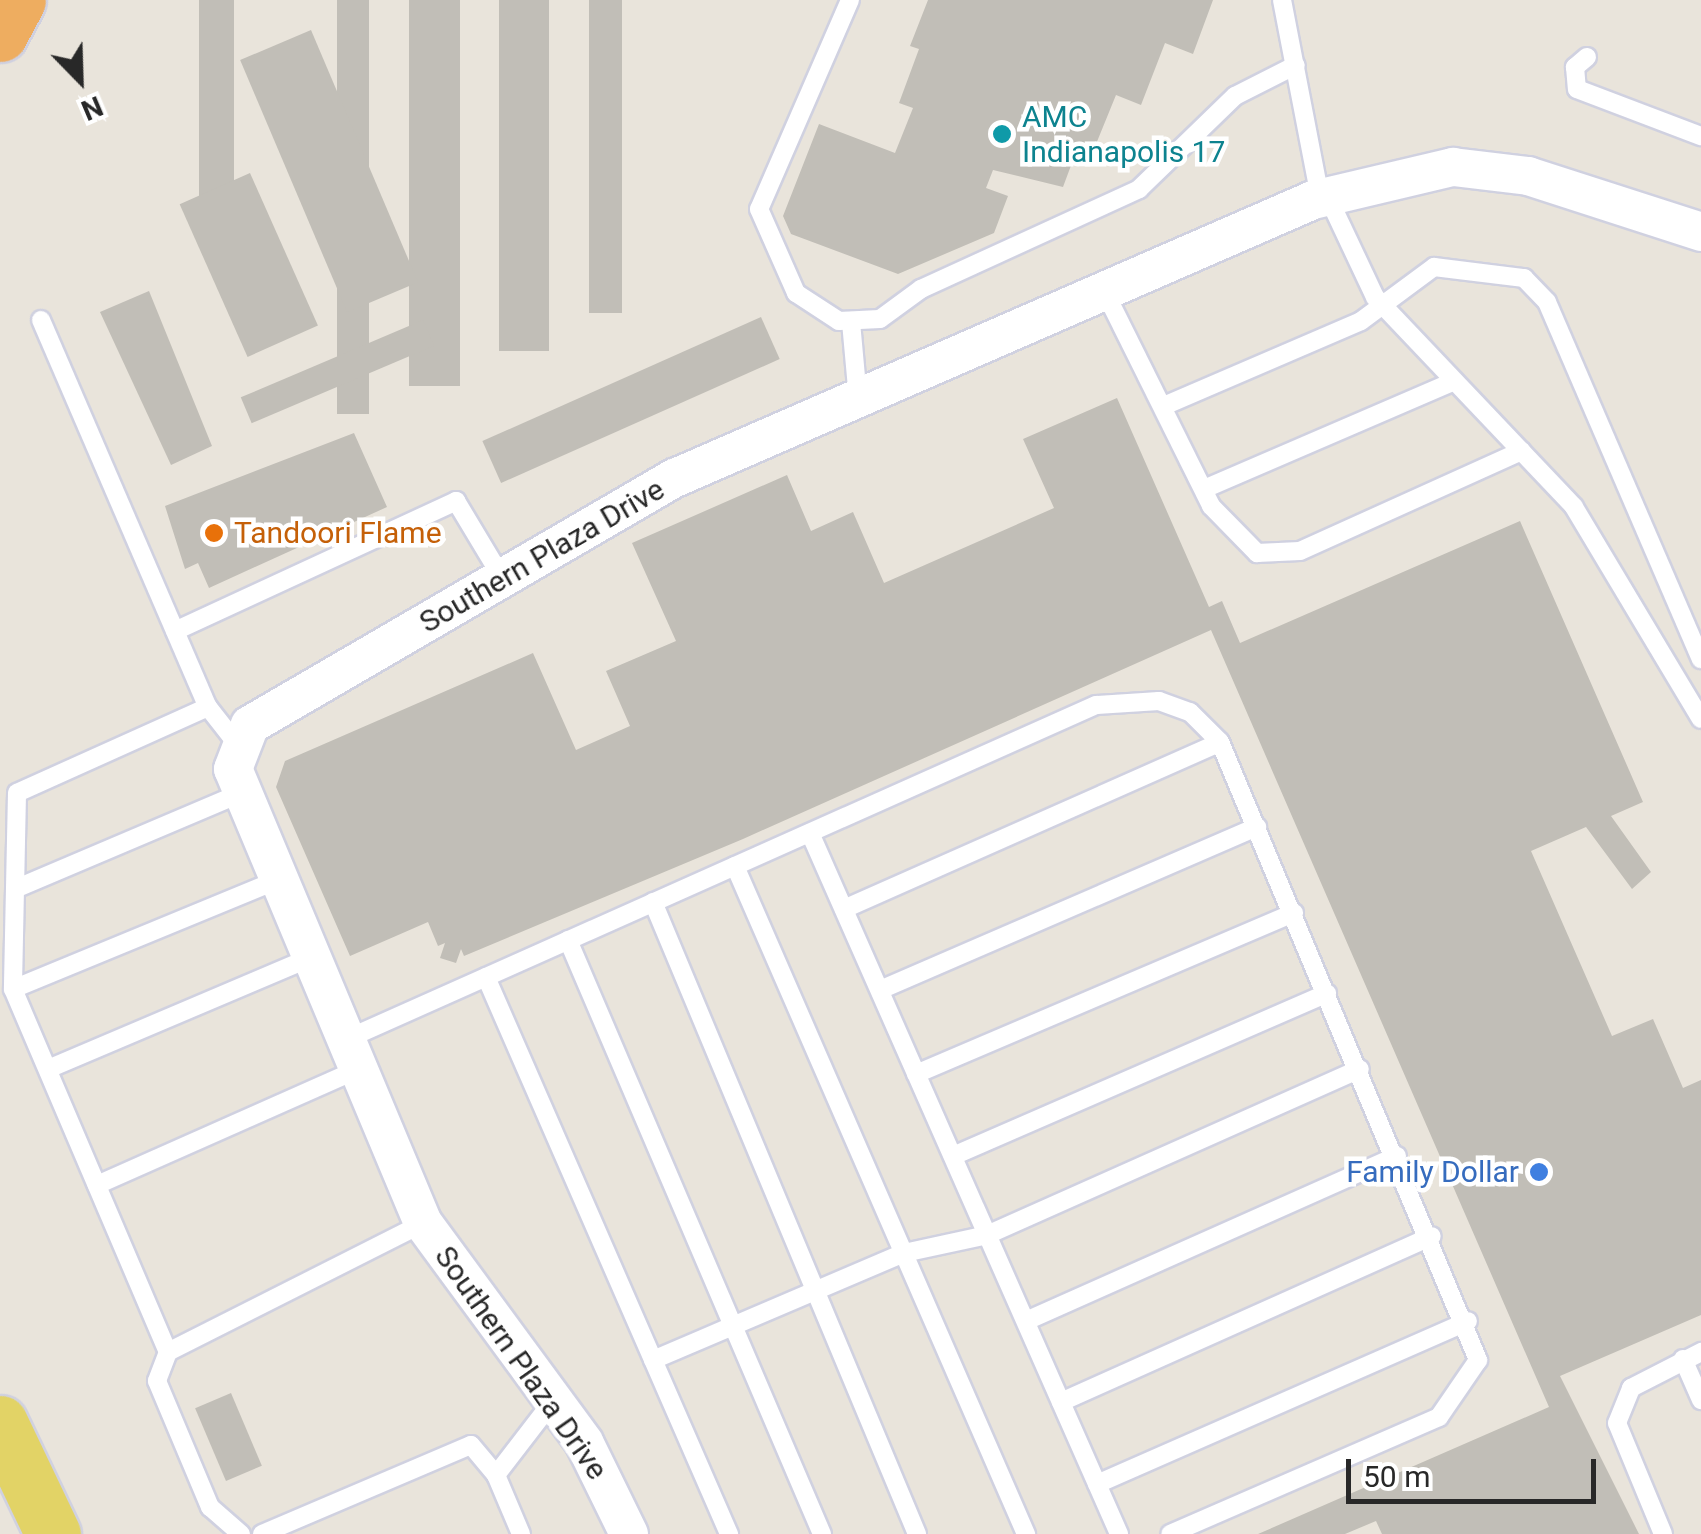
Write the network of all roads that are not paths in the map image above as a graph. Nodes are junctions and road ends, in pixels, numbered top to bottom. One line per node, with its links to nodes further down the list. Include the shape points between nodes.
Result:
1 (18, 0): 4 (highway)
2 (850, 0): 13 (lane, via 759,209 796,293)
3 (1282, 0): 6 (lane)
4 (0, 34)
5 (1587, 58): 7 (lane, via 1575,67 1577,89)
6 (1296, 65): 8 (lane); 13 (lane, via 1234,96 1139,190 922,289 880,319)
7 (1701, 136)
8 (1324, 196): 9 (street, Southern Plaza Drive, via 1419,168 1491,170); 10 (street, Southern Plaza Drive); 11 (lane)
9 (1701, 232)
10 (1105, 292): 15 (street, Southern Plaza Drive); 16 (lane)
11 (1382, 307): 14 (lane); 16 (lane); 21 (lane, via 1418,274 1454,264 1500,270 1538,288)
12 (41, 320): 20 (lane)
13 (852, 322): 15 (lane)
14 (1453, 382): 17 (lane); 18 (lane)
15 (858, 400): 19 (street, Southern Plaza Drive, via 675,478)
16 (1166, 405): 18 (lane)
17 (1520, 451): 18 (lane, via 1277,556 1239,543); 23 (lane, via 1574,507)
18 (1204, 490)
19 (501, 576): 20 (lane, via 456,501); 25 (street, Southern Plaza Drive, via 250,725)
20 (175, 631): 22 (lane)
21 (1701, 659)
22 (208, 707): 25 (lane); 31 (lane, via 17,793)
23 (1701, 719)
24 (1220, 742): 27 (lane); 28 (lane, via 1206,722 1160,701 1096,705); 33 (lane)
25 (237, 744): 26 (street, Southern Plaza Drive, via 233,769)
26 (243, 792): 30 (street, Southern Plaza Drive); 31 (lane)
27 (1256, 827): 34 (lane); 39 (lane)
28 (810, 833): 29 (lane); 33 (lane)
29 (735, 866): 32 (lane); 51 (lane)
30 (280, 880): 36 (street, Southern Plaza Drive); 38 (lane)
31 (16, 889): 38 (lane)
32 (653, 902): 35 (lane); 52 (lane)
33 (844, 909): 39 (lane)
34 (1294, 913): 40 (lane); 44 (lane)
35 (568, 940): 37 (lane); 55 (lane)
36 (312, 957): 41 (street, Southern Plaza Drive); 42 (lane)
37 (486, 977): 41 (lane); 58 (lane)
38 (13, 989): 42 (lane)
39 (880, 990): 44 (lane)
40 (1327, 993): 43 (lane); 45 (lane)
41 (353, 1054): 47 (lane); 48 (street, Southern Plaza Drive)
42 (48, 1069): 47 (lane)
43 (1360, 1069): 46 (lane); 49 (lane)
44 (916, 1074): 45 (lane)
45 (953, 1156): 49 (lane)
46 (1397, 1156): 50 (lane); 53 (lane)
47 (97, 1186): 56 (lane)
48 (423, 1223): 56 (lane); 60 (street, Southern Plaza Drive)
49 (987, 1234): 51 (lane); 53 (lane)
50 (1432, 1236): 54 (lane); 61 (lane)
51 (904, 1252): 52 (lane); 73 (lane)
52 (815, 1290): 55 (lane); 72 (lane)
53 (1026, 1321): 61 (lane)
54 (1468, 1321): 64 (lane); 75 (lane, via 1478,1360 1439,1417)
55 (732, 1326): 58 (lane); 71 (lane)
56 (168, 1352): 66 (lane, via 156,1382 210,1507)
57 (1692, 1356): 59 (lane); 76 (lane, via 1631,1388 1617,1423)
58 (653, 1360): 70 (lane)
59 (1701, 1400)
60 (553, 1401): 63 (lane); 69 (street, Southern Plaza Drive, via 604,1477)
61 (1061, 1402): 64 (lane)
62 (0, 1423): 65 (main road)
63 (496, 1475): 67 (lane, via 471,1445); 68 (lane)
64 (1097, 1484): 74 (lane)
65 (53, 1534)
66 (240, 1534)
67 (262, 1534)
68 (521, 1534)
69 (628, 1534)
70 (729, 1534)
71 (822, 1534)
72 (917, 1534)
73 (1026, 1534)
74 (1118, 1534)
75 (1170, 1534)
76 (1664, 1534)

